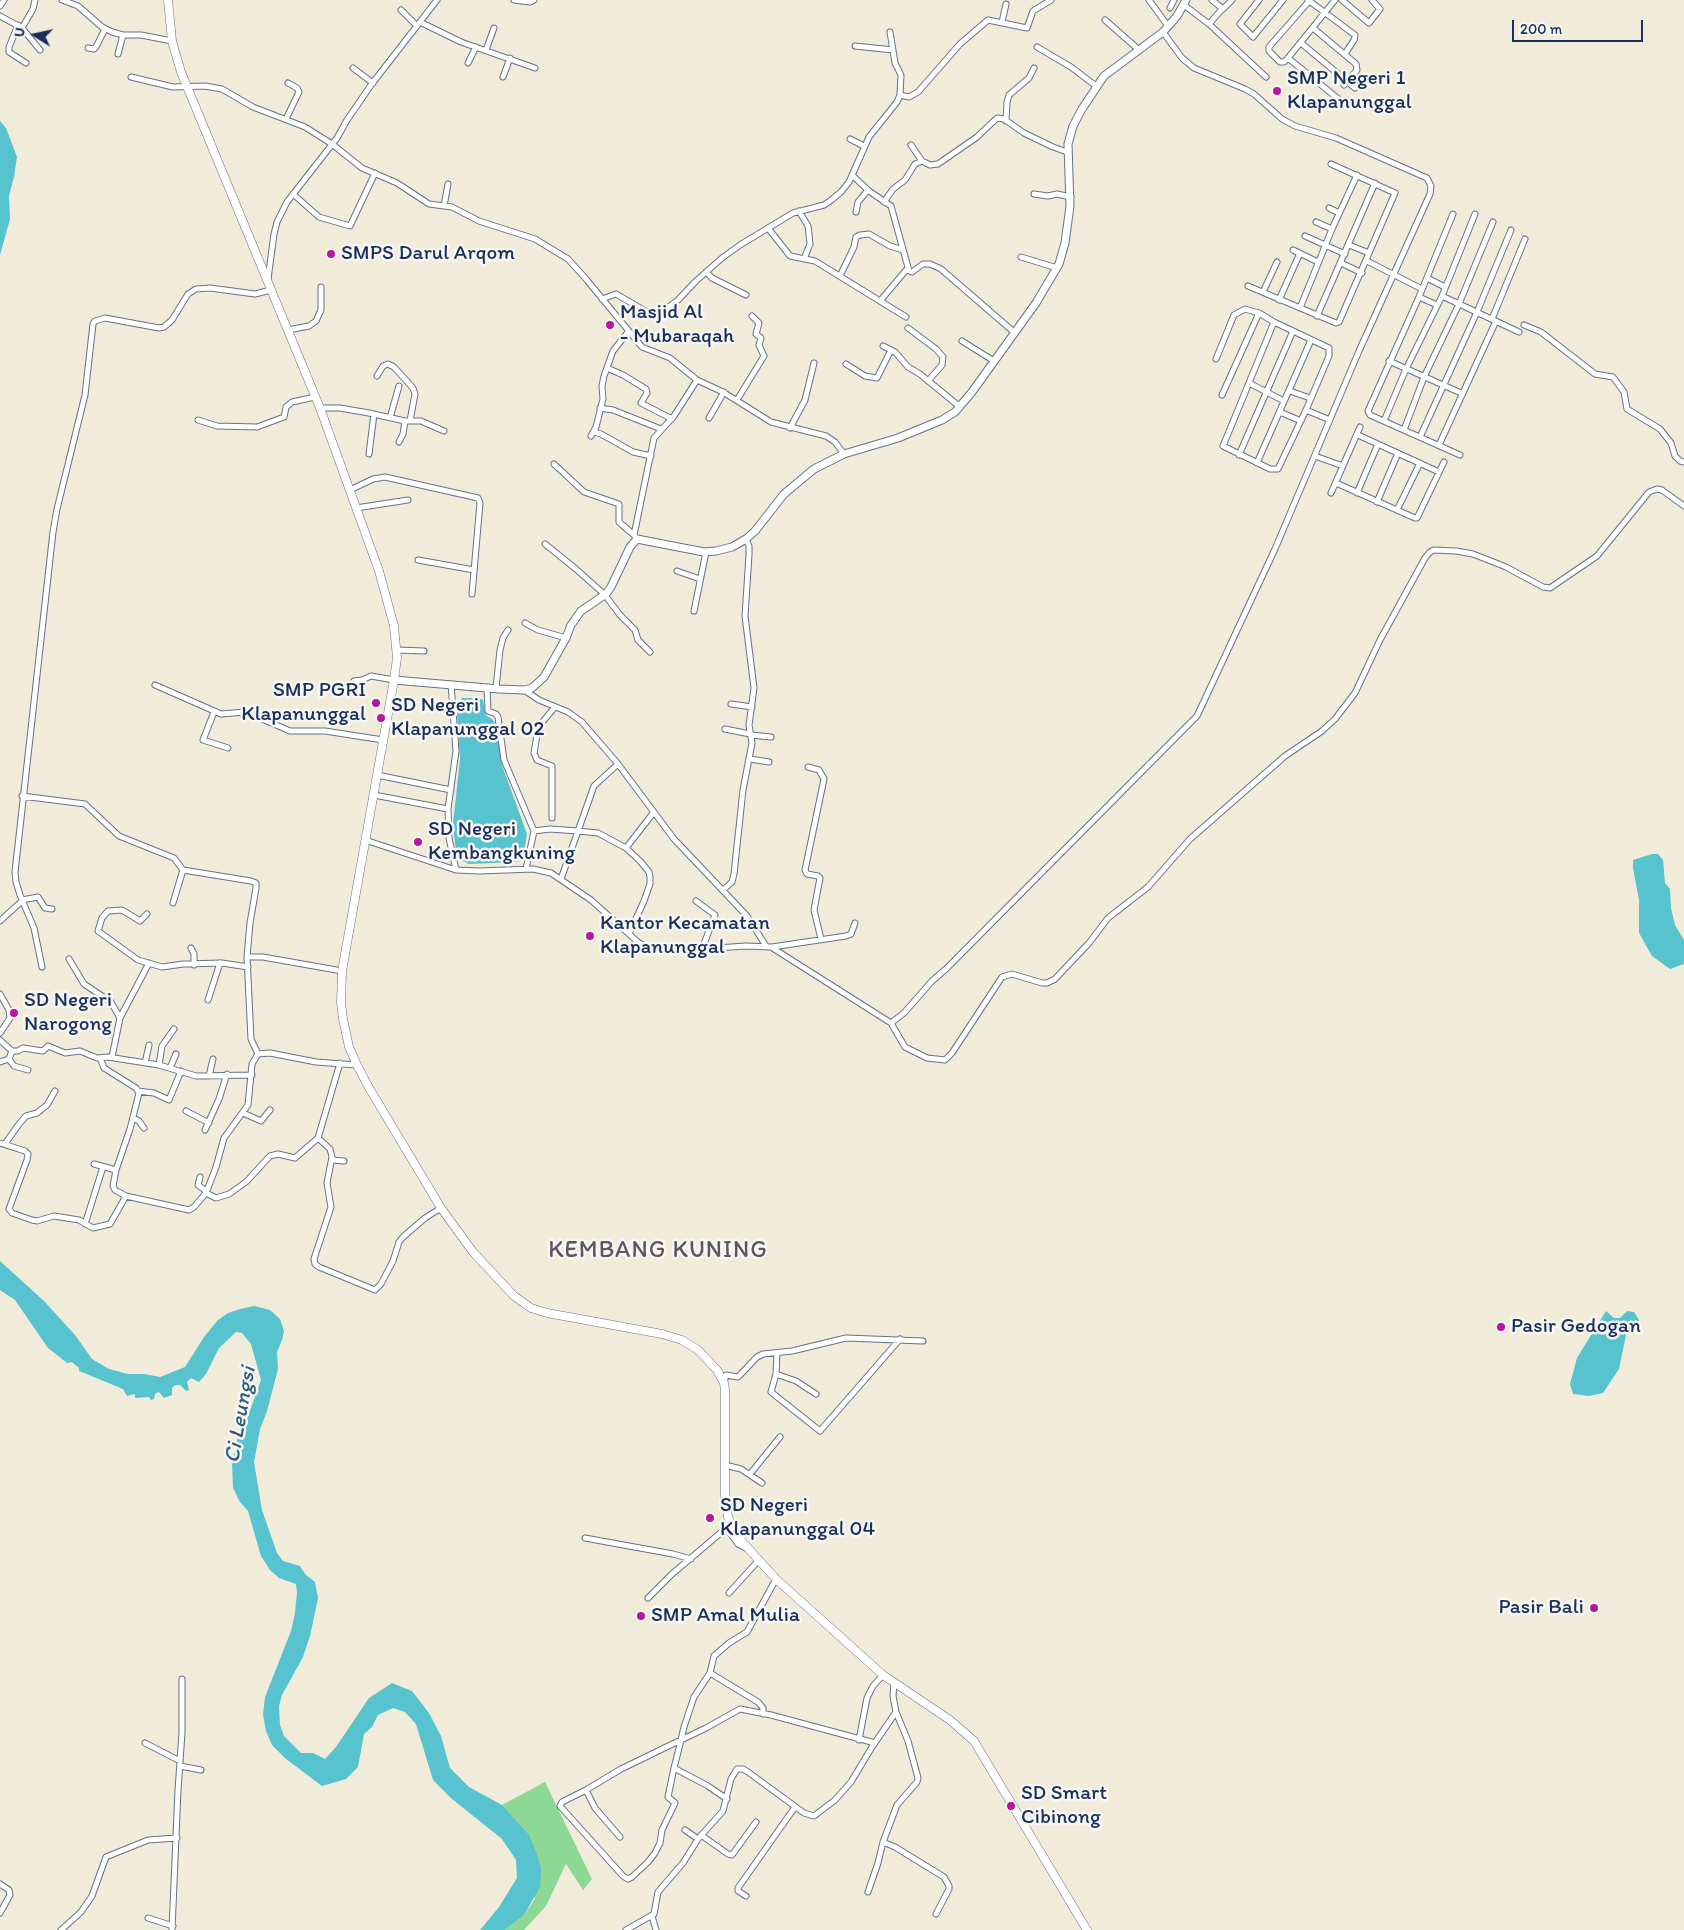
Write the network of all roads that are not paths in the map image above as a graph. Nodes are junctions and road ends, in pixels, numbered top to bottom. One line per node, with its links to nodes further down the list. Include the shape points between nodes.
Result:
1 (4, 0): 23 (street)
2 (35, 0): 34 (street, via 33,9)
3 (62, 0): 37 (street, via 78,6)
4 (168, 0): 41 (main road)
5 (428, 0): 21 (street)
6 (514, 0): 7 (street)
7 (534, 0)
8 (1051, 0): 30 (street, via 1033,11 1026,28)
9 (1149, 0): 33 (street)
10 (1174, 0): 24 (street)
11 (1212, 0): 25 (street)
12 (1232, 0): 25 (street)
13 (1259, 0): 14 (street, via 1240,24 1253,37)
14 (1284, 0)
15 (1309, 0): 27 (street); 54 (street, via 1269,48 1280,62)
16 (1314, 0): 27 (street)
17 (1335, 0): 27 (street)
18 (1342, 0): 19 (street, via 1369,23 1380,9)
19 (1372, 0)
20 (1185, 1): 32 (street); 33 (street)
21 (435, 2): 31 (street)
22 (1006, 4): 30 (street)
23 (0, 6)
24 (1170, 8)
25 (1222, 9): 32 (street)
26 (401, 10): 31 (street)
27 (1326, 12): 36 (street); 52 (street, via 1355,35)
28 (0, 16): 34 (street)
29 (1105, 20): 47 (street)
30 (1002, 22): 69 (street, via 988,20 960,44 918,92 909,97)
31 (419, 24): 44 (street); 64 (street)
32 (1208, 24): 62 (street)
33 (1168, 26): 39 (street)
34 (20, 27): 48 (street); 55 (street, via 9,52)
35 (494, 28): 49 (street)
36 (1313, 28): 42 (street); 52 (street)
37 (105, 29): 40 (street); 46 (street, via 96,48)
38 (890, 32): 50 (street)
39 (1162, 32): 47 (street); 121 (street, via 1194,68 1245,89 1288,122 1336,138 1427,178 1430,194)
40 (123, 35): 41 (street); 51 (street)
41 (172, 41): 66 (main road)
42 (1301, 43): 54 (street); 65 (street)
43 (855, 46): 50 (street)
44 (476, 47): 49 (street); 56 (street)
45 (1036, 47): 67 (street)
46 (88, 48)
47 (1138, 49): 67 (street, via 1110,70)
48 (40, 50)
49 (486, 50): 53 (street)
50 (893, 50): 69 (street, via 895,65 901,75)
51 (118, 54)
52 (1345, 54): 65 (street, via 1358,69)
53 (510, 58): 58 (street); 61 (street)
54 (1288, 58): 70 (street)
55 (26, 63)
56 (468, 63)
57 (353, 68): 64 (street)
58 (535, 68)
59 (1034, 68): 72 (street, via 1029,78 1009,95)
60 (131, 77): 66 (street, via 168,86)
61 (503, 77)
62 (1266, 78)
63 (288, 83): 71 (street, via 299,92)
64 (373, 83): 74 (street)
65 (1346, 83): 68 (street)
66 (187, 86): 71 (street, via 219,88 253,107); 124 (main road)
67 (1096, 86): 77 (street, via 1073,126)
68 (1355, 88)
69 (900, 95): 76 (street)
70 (1341, 101)
71 (286, 118): 74 (street)
72 (1006, 121): 77 (street); 78 (street, via 999,117 995,119 977,137 938,164)
73 (850, 139): 76 (street)
74 (332, 144): 80 (street, via 362,168); 86 (street)
75 (911, 145): 78 (street)
76 (864, 146): 82 (street)
77 (1067, 152): 88 (street)
78 (922, 161): 89 (street, via 912,168)
79 (1331, 164): 81 (street)
80 (375, 173): 86 (street, via 350,226 319,217); 90 (street, via 429,204)
81 (1357, 175): 83 (street); 94 (street)
82 (853, 176): 85 (street); 92 (street, via 841,192 824,205)
83 (1375, 183): 104 (street); 109 (street, via 1395,193)
84 (448, 184): 90 (street)
85 (868, 190): 89 (street); 93 (street, via 858,202)
86 (293, 194): 124 (street, via 282,210 274,234)
87 (1034, 194): 88 (street)
88 (1071, 197): 117 (street, via 1065,243)
89 (884, 202): 106 (street, via 894,212)
90 (444, 206): 134 (street, via 535,239 557,251)
91 (1329, 208): 94 (street)
92 (799, 211): 99 (street); 112 (street, via 809,234 810,244)
93 (856, 212)
94 (1339, 213): 100 (street)
95 (1453, 214): 123 (street)
96 (1475, 214): 127 (street)
97 (1316, 222): 100 (street)
98 (1493, 222): 137 (street)
99 (768, 228): 112 (street, via 788,254); 119 (street)
100 (1332, 229): 105 (street)
101 (1511, 230): 140 (street)
102 (1305, 236): 105 (street)
103 (1525, 239): 145 (street)
104 (1349, 245): 109 (street); 110 (street)
105 (1325, 246): 110 (street); 115 (street)
106 (903, 250): 118 (street); 122 (street, via 869,234 860,235)
107 (1293, 250): 108 (street)
108 (1300, 253): 115 (street); 135 (street)
109 (1369, 253): 113 (street)
110 (1345, 254): 116 (street)
111 (1021, 257): 117 (street)
112 (804, 259): 122 (street, via 815,261)
113 (1367, 261): 120 (street); 121 (street)
114 (1277, 262): 130 (street)
115 (1318, 262): 139 (street)
116 (1341, 263): 120 (street); 143 (street)
117 (1057, 268): 153 (street)
118 (907, 269): 136 (street); 153 (street, via 912,272 926,264 941,269)
119 (706, 272): 131 (street); 134 (street, via 663,311 647,312 616,294)
120 (1362, 273): 143 (street, via 1338,323)
121 (1394, 274): 128 (street); 191 (street)
122 (840, 276): 136 (street)
123 (1427, 278): 127 (street); 128 (street)
124 (268, 280): 129 (main road)
125 (1248, 286): 130 (street)
126 (321, 287): 149 (street, via 321,310 316,321 309,326)
127 (1445, 288): 132 (street)
128 (1422, 289): 133 (street)
129 (271, 290): 149 (main road); 268 (street, via 255,294 196,288 188,294 172,320 159,328 105,318 93,324 85,395 53,532)
130 (1264, 292): 135 (street)
131 (746, 294)
132 (1442, 296): 137 (street); 138 (street)
133 (1419, 297): 138 (street); 160 (street)
134 (602, 299): 150 (street)
135 (1279, 300): 139 (street)
136 (880, 301): 144 (street)
137 (1459, 304): 140 (street); 166 (street)
138 (1437, 305): 164 (street)
139 (1300, 308): 143 (street)
140 (1477, 312): 145 (street); 170 (street)
141 (1259, 314): 146 (street); 158 (street, via 1246,309 1234,315); 176 (street)
142 (752, 316): 179 (street, via 758,323 756,334 761,338 759,346 764,356)
143 (1317, 316)
144 (906, 317)
145 (1494, 320): 152 (street); 175 (street)
146 (1274, 322): 151 (street); 169 (street)
147 (1524, 325): 214 (street, via 1541,332 1595,374 1613,376 1624,392 1627,409 1660,429 1675,456)
148 (908, 328): 168 (street, via 942,357 942,365)
149 (288, 330): 177 (main road)
150 (628, 332): 163 (street, via 616,346); 167 (street, via 642,347 670,358)
151 (1293, 332): 154 (street); 174 (street)
152 (1519, 332)
153 (1015, 333): 159 (street)
154 (1311, 340): 172 (street); 178 (street, via 1330,350)
155 (962, 341): 159 (street)
156 (883, 346): 157 (street)
157 (891, 350): 162 (street, via 877,378 864,376); 168 (street)
158 (1216, 359)
159 (994, 361): 181 (street)
160 (1390, 361): 164 (street); 194 (street, via 1368,411)
161 (814, 363): 196 (street, via 805,400)
162 (846, 364)
163 (607, 368): 183 (street); 189 (street, via 646,389 641,403)
164 (1406, 370): 166 (street); 194 (street)
165 (377, 376): 192 (street, via 383,366 390,364 414,388)
166 (1424, 377): 170 (street); 198 (street)
167 (697, 380): 173 (street); 189 (street)
168 (928, 381): 181 (street)
169 (1249, 383): 174 (street); 208 (street, via 1223,444)
170 (1442, 384): 175 (street); 201 (street)
171 (399, 386): 187 (street)
172 (1290, 391): 178 (street); 180 (street)
173 (724, 392): 179 (street); 188 (street)
174 (1266, 392): 180 (street); 208 (street)
175 (1461, 393): 204 (street)
176 (1222, 395)
177 (315, 397): 182 (main road); 190 (street, via 292,402 286,406 284,417 257,427 217,426)
178 (1310, 398): 184 (street)
179 (737, 400): 196 (street, via 771,422)
180 (1284, 401): 185 (street)
181 (960, 407): 207 (street, via 942,420 898,438)
182 (320, 408): 186 (street); 220 (main road)
183 (600, 408): 197 (street, via 613,410); 210 (street, via 592,434 601,434 633,452)
184 (1306, 410): 191 (street); 193 (street)
185 (1280, 412): 193 (street); 212 (street)
186 (374, 414): 187 (street); 206 (street)
187 (390, 418): 192 (street)
188 (709, 418)
189 (672, 419): 197 (street)
190 (198, 420)
191 (1330, 420): 211 (street)
192 (408, 421): 199 (street, via 421,421); 202 (street)
193 (1301, 421): 212 (street, via 1278,469 1273,470)
194 (1384, 421): 198 (street)
195 (1360, 427): 200 (street)
196 (790, 428): 207 (street, via 826,436)
197 (661, 430): 210 (street, via 654,438)
198 (1404, 430): 201 (street)
199 (444, 431)
200 (1358, 435): 203 (street); 217 (street)
201 (1420, 437): 204 (street)
202 (399, 442)
203 (1378, 444): 205 (street); 222 (street)
204 (1439, 445): 209 (street)
205 (1398, 453): 215 (street); 224 (street)
206 (368, 454)
207 (844, 454): 229 (street, via 802,478)
208 (1239, 455): 212 (street)
209 (1460, 455)
210 (651, 456): 228 (street)
211 (1315, 456): 217 (street); 304 (street, via 1197,716)
212 (1257, 462)
213 (1444, 462): 218 (street)
214 (1684, 462)
215 (1420, 463): 218 (street); 227 (street)
216 (554, 464): 228 (street, via 584,492 619,504 619,522)
217 (1344, 466): 219 (street)
218 (1439, 472): 227 (street, via 1417,518)
219 (1336, 483): 221 (street); 222 (street)
220 (350, 490): 226 (main road); 233 (street, via 385,477 478,498)
221 (1331, 493)
222 (1357, 493): 224 (street)
223 (408, 500): 226 (street)
224 (1377, 502): 227 (street)
225 (1684, 506): 304 (street, via 1662,490 1649,492 1597,556 1550,588 1473,554 1430,552 1380,640 1355,693 1335,719 1285,756 1190,838 1144,892 1108,918 1089,944 1055,979 1042,983 1012,974 1002,977 952,1053 944,1060 927,1058 905,1047)
226 (356, 508): 242 (main road, via 391,611)
227 (1397, 510)
228 (636, 537): 231 (street); 237 (street)
229 (746, 539): 231 (street, via 723,550); 254 (street, via 749,549 745,616 754,688)
230 (545, 544): 237 (street)
231 (706, 552): 235 (street)
232 (418, 560): 233 (street)
233 (474, 570): 236 (street)
234 (677, 571): 235 (street)
235 (700, 579): 238 (street)
236 (472, 594)
237 (605, 595): 241 (street, via 581,611); 244 (street)
238 (694, 611)
239 (525, 623): 241 (street)
240 (508, 630): 250 (street, via 500,650)
241 (566, 638): 251 (street, via 544,677 536,686)
242 (397, 650): 243 (street); 245 (main road)
243 (424, 651)
244 (650, 652)
245 (394, 680): 246 (street, via 372,676); 247 (street); 259 (main road)
246 (354, 681)
247 (451, 684): 249 (street); 266 (street, via 456,751)
248 (155, 685): 255 (street)
249 (487, 688): 250 (street); 272 (street, via 488,711 498,717 504,760)
250 (496, 688): 251 (street)
251 (524, 690): 253 (street)
252 (731, 704): 254 (street)
253 (555, 707): 263 (street, via 582,722); 271 (street, via 540,725 534,751 537,760 552,766)
254 (752, 707): 257 (street)
255 (214, 712): 259 (street, via 225,715 246,712 290,731 325,731); 260 (street, via 203,740)
256 (725, 729): 257 (street)
257 (751, 734): 258 (street); 261 (street)
258 (771, 737)
259 (383, 740): 265 (main road)
260 (228, 748)
261 (750, 759): 262 (street); 280 (street, via 743,790 733,878)
262 (769, 762)
263 (618, 764): 270 (street); 273 (street, via 594,786)
264 (808, 767): 289 (street, via 821,772 824,779 805,870 807,874 820,878 814,910)
265 (377, 775): 266 (street); 267 (main road)
266 (451, 790): 269 (street)
267 (374, 795): 269 (street); 274 (main road)
268 (22, 796): 277 (street, via 85,804 119,836 174,858); 281 (street, via 15,875)
269 (448, 809): 278 (street, via 448,838)
270 (654, 812): 275 (street); 280 (street, via 674,839)
271 (552, 818)
272 (534, 831): 273 (street); 276 (street)
273 (578, 831): 275 (street, via 598,833); 279 (street)
274 (365, 840): 278 (street); 300 (main road)
275 (626, 848): 288 (street, via 650,877)
276 (526, 868): 278 (street); 279 (street, via 543,870)
277 (183, 870): 283 (street); 293 (street, via 256,883)
278 (456, 870)
279 (561, 879): 288 (street)
280 (723, 890): 290 (street)
281 (22, 900): 284 (street, via 36,897 45,908); 286 (street); 298 (street, via 34,928)
282 (696, 901): 292 (street, via 715,915)
283 (173, 902)
284 (52, 909)
285 (147, 914): 295 (street, via 140,920 122,910 108,911 98,931 138,960)
286 (0, 921)
287 (855, 924): 289 (street, via 851,934)
288 (630, 934): 292 (street, via 649,948)
289 (821, 939): 290 (street)
290 (769, 947): 292 (street); 304 (street)
291 (191, 948): 297 (street)
292 (702, 949)
293 (247, 957): 299 (street); 300 (street)
294 (69, 959): 303 (street, via 84,984 112,1002)
295 (149, 963): 297 (street, via 162,967); 303 (street)
296 (220, 963): 297 (street); 299 (street); 302 (street)
297 (194, 965)
298 (42, 967)
299 (248, 967): 311 (street, via 251,1039)
300 (342, 971): 320 (main road, via 343,1019 349,1046)
301 (0, 994): 306 (street, via 10,1018)
302 (208, 1000)
303 (120, 1018): 313 (street)
304 (891, 1023)
305 (174, 1029): 319 (street, via 162,1046)
306 (0, 1033)
307 (0, 1040): 309 (street)
308 (149, 1045): 317 (street)
309 (12, 1051): 312 (street, via 18,1052 23,1048 43,1051 48,1046 65,1053 80,1050); 314 (street)
310 (176, 1054): 321 (street)
311 (258, 1054): 318 (street); 325 (street, via 252,1064)
312 (100, 1058): 313 (street); 328 (street, via 104,1068)
313 (112, 1058): 317 (street)
314 (9, 1059): 316 (street); 322 (street, via 14,1066)
315 (213, 1059): 326 (street)
316 (0, 1062)
317 (145, 1063): 319 (street)
318 (340, 1063): 320 (street); 336 (street)
319 (159, 1065): 321 (street)
320 (358, 1065): 346 (main road)
321 (170, 1068): 323 (street)
322 (28, 1070)
323 (181, 1072): 326 (street); 328 (street, via 168,1100 154,1093)
324 (227, 1074): 325 (street); 326 (street); 333 (street)
325 (252, 1075): 331 (street, via 250,1101)
326 (209, 1076)
327 (54, 1091): 337 (street, via 46,1106 26,1116)
328 (138, 1091): 332 (street)
329 (270, 1110): 331 (street, via 261,1121)
330 (186, 1111): 333 (street)
331 (243, 1113): 344 (street, via 224,1138)
332 (133, 1118): 334 (street); 342 (street)
333 (209, 1123): 335 (street)
334 (144, 1128)
335 (205, 1130)
336 (318, 1138): 338 (street, via 330,1150); 344 (street, via 295,1158 278,1154 270,1156 246,1182 229,1194 216,1198)
337 (2, 1144): 347 (street, via 25,1152 28,1157 10,1206 12,1213 35,1221 54,1216)
338 (332, 1160): 339 (street); 346 (street, via 327,1183 331,1207 314,1259 319,1267 375,1290 381,1284 403,1237)
339 (344, 1162)
340 (94, 1164): 341 (street)
341 (103, 1166): 342 (street); 347 (street)
342 (116, 1170): 345 (street, via 113,1188)
343 (200, 1177): 344 (street, via 198,1185)
344 (206, 1192): 345 (street, via 189,1210)
345 (126, 1196): 347 (street, via 110,1224 92,1228)
346 (441, 1208): 352 (main road, via 498,1280 531,1308 682,1340 704,1356)
347 (85, 1224)
348 (900, 1339): 349 (street); 350 (street, via 846,1338); 351 (street, via 820,1431 770,1392)
349 (923, 1342)
350 (777, 1353): 351 (street); 352 (street, via 760,1355 738,1377 726,1375)
351 (776, 1374): 353 (street, via 796,1381)
352 (724, 1383): 355 (main road)
353 (816, 1394)
354 (780, 1437): 356 (street)
355 (725, 1464): 356 (street); 359 (main road, via 724,1498 728,1517 736,1536)
356 (750, 1474): 357 (street)
357 (762, 1483)
358 (585, 1538): 360 (street)
359 (748, 1549): 360 (street, via 724,1530); 361 (main road)
360 (691, 1559): 364 (street)
361 (758, 1561): 362 (main road); 363 (street)
362 (776, 1579): 365 (street, via 747,1632 714,1656); 366 (main road)
363 (730, 1593)
364 (648, 1598)
365 (710, 1673): 370 (street, via 758,1702); 371 (street, via 694,1697)
366 (883, 1675): 368 (main road); 372 (street, via 867,1698)
367 (182, 1680): 375 (street)
368 (894, 1683): 369 (street); 398 (main road, via 950,1720 974,1741)
369 (896, 1712): 374 (street); 386 (street, via 908,1741 918,1782 897,1805)
370 (763, 1714): 371 (street, via 740,1709); 372 (street)
371 (682, 1740): 376 (street); 378 (street)
372 (859, 1740): 374 (street)
373 (145, 1743): 375 (street)
374 (875, 1744): 380 (street, via 851,1782 820,1813 810,1816)
375 (180, 1763): 377 (street); 385 (street)
376 (674, 1768): 378 (street, via 668,1797 676,1803 662,1830 660,1844 628,1879 560,1806); 379 (street)
377 (201, 1770)
378 (586, 1790): 383 (street, via 595,1808)
379 (727, 1799): 380 (street, via 731,1779 740,1768); 384 (street, via 724,1811)
380 (795, 1806): 389 (street, via 738,1888)
381 (756, 1822): 384 (street, via 732,1855)
382 (685, 1830): 384 (street)
383 (620, 1837)
384 (699, 1837): 392 (street, via 683,1863 658,1892)
385 (177, 1838): 394 (street); 395 (street, via 148,1840 106,1857 92,1896 81,1912)
386 (882, 1842): 388 (street); 391 (street, via 895,1846 944,1877 949,1889)
387 (0, 1884): 390 (street, via 9,1890 10,1895)
388 (868, 1892)
389 (746, 1896)
390 (0, 1913)
391 (936, 1914)
392 (652, 1916): 396 (street); 397 (street)
393 (148, 1918): 394 (street)
394 (173, 1928)
395 (61, 1930)
396 (626, 1930)
397 (656, 1930)
398 (1088, 1930)

